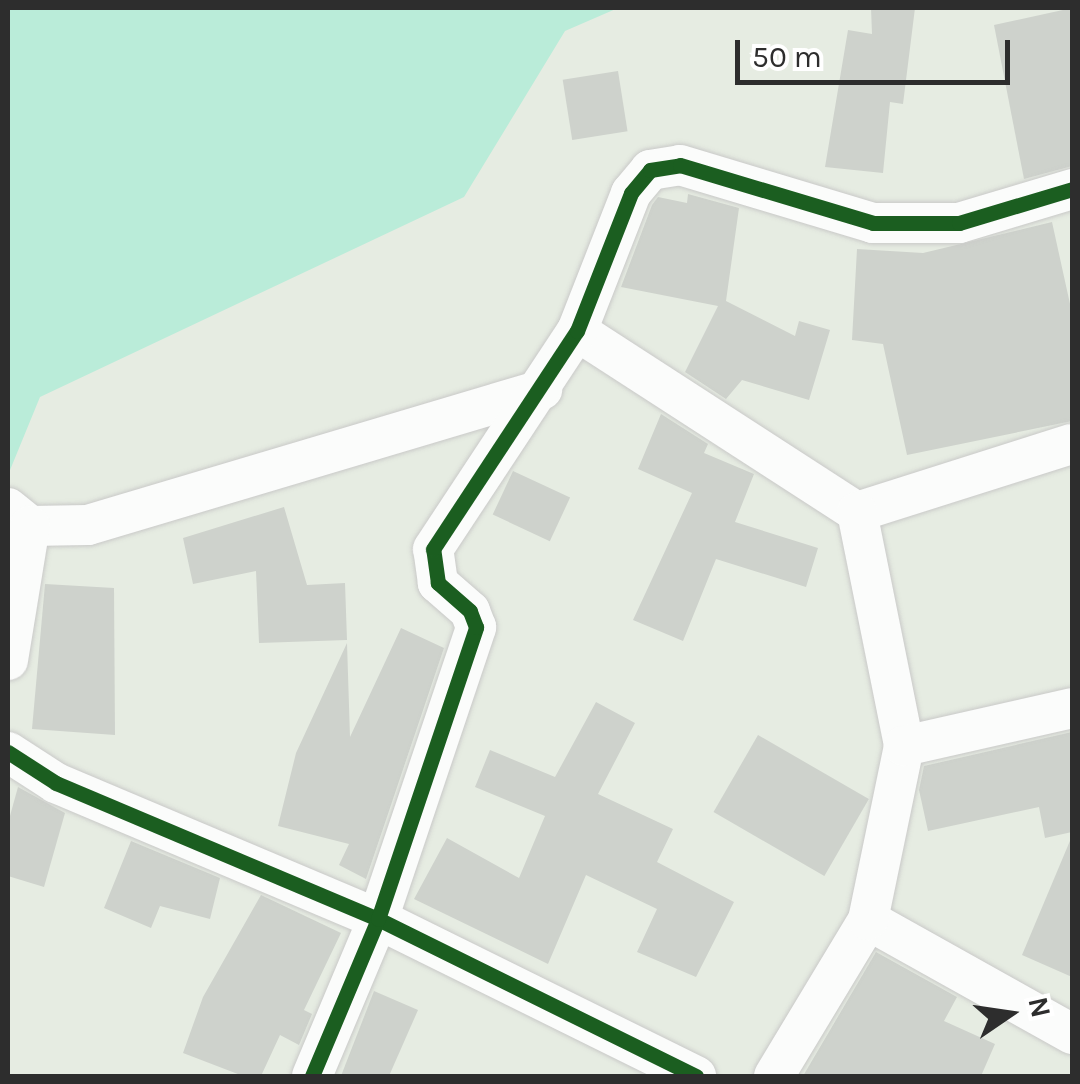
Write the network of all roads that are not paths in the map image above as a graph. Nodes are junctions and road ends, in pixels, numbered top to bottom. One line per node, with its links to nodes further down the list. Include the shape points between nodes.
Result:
1 (1072, 189): 2 (street, via 959,223 874,223 680,165 650,170 630,192)
2 (576, 332): 3 (street); 5 (street)
3 (542, 390): 6 (street, via 88,525); 11 (street, via 433,548 438,583 470,611 476,627)
4 (1072, 444): 5 (street)
5 (857, 512): 9 (street)
6 (19, 517): 7 (street)
7 (8, 660)
8 (1072, 708): 9 (street)
9 (904, 746): 12 (street)
10 (8, 752): 11 (street, via 56,783)
11 (378, 919): 14 (street); 15 (street)
12 (868, 920): 13 (street); 16 (street)
13 (1072, 1034)
14 (312, 1076)
15 (696, 1076)
16 (774, 1076)

